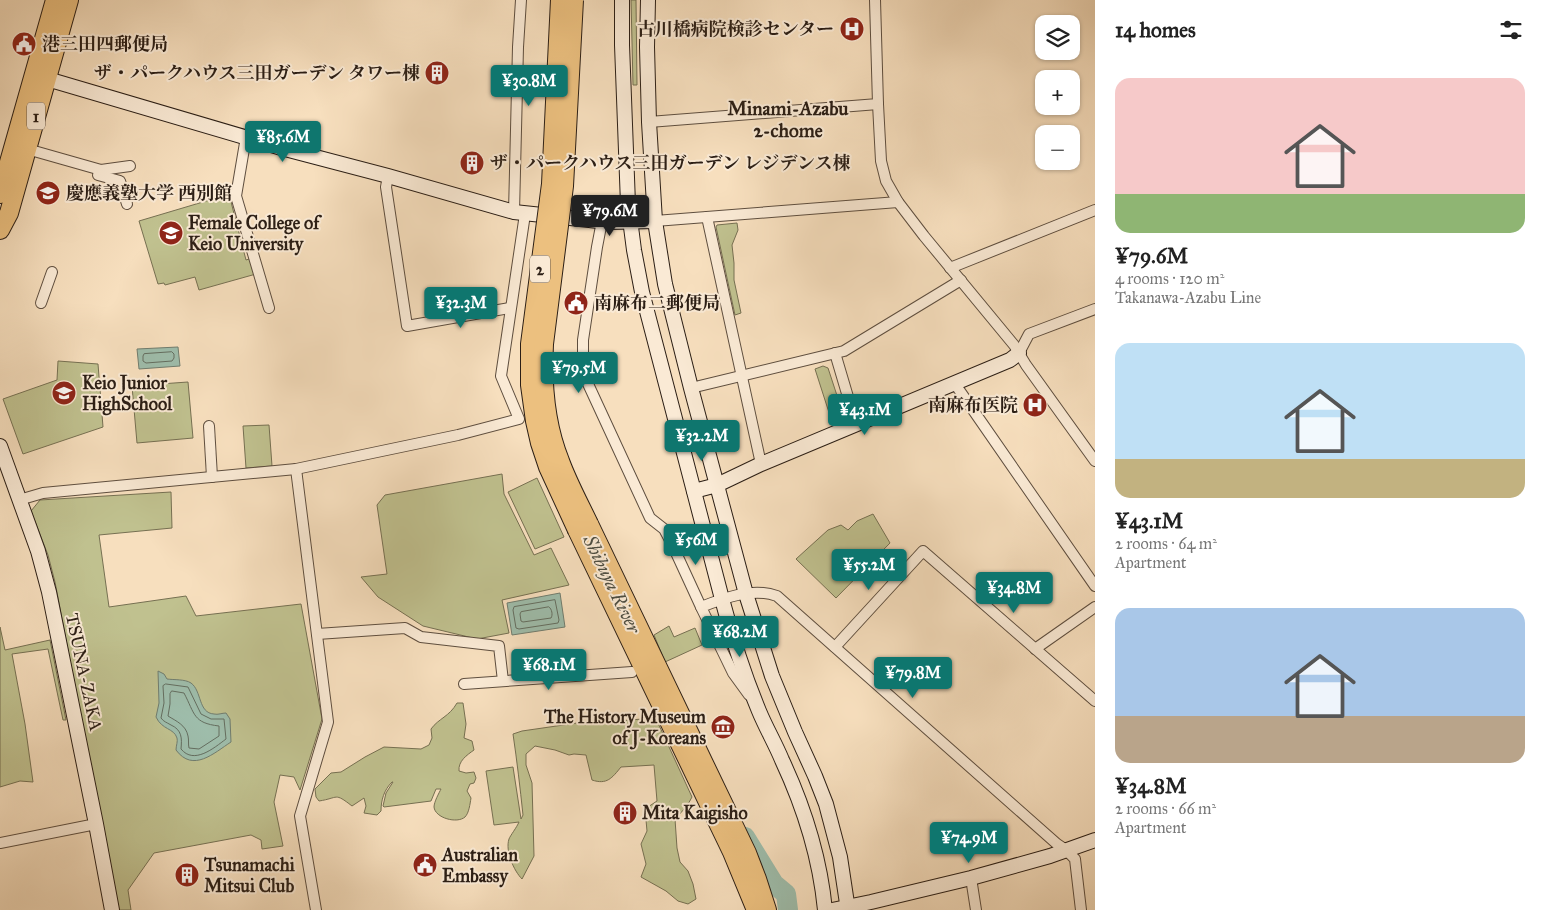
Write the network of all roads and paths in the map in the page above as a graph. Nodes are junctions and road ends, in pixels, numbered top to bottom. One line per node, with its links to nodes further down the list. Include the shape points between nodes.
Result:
1 (55, 0): 9 (highway, 1)
2 (69, 0): 9 (highway, 1)
3 (521, 0): 21 (street, via 518,47)
4 (560, 0): 72 (highway, 2, bridge, via 551,184 530,344 534,421 552,475 732,852)
5 (574, 0): 73 (highway, 2, bridge, via 564,186 544,344 543,384 548,419 560,462 747,853)
6 (622, 0): 23 (main road)
7 (648, 0): 11 (main road)
8 (875, 0): 10 (street)
9 (40, 77): 12 (main road); 13 (highway, 1); 17 (highway, 1)
10 (878, 104): 11 (street); 18 (street, via 881,161 886,181)
11 (649, 122): 24 (main road)
12 (246, 137): 16 (main road); 31 (street, via 236,196)
13 (27, 149): 14 (street, via 101,170); 26 (highway, 1, via 9,213)
14 (130, 166)
15 (98, 175): 19 (street, via 120,181)
16 (388, 176): 21 (main road); 32 (street, via 386,187 407,326)
17 (0, 194)
18 (898, 202): 22 (street); 27 (street)
19 (126, 204)
20 (1095, 210): 27 (street)
21 (519, 213): 25 (main road, bridge); 32 (street)
22 (707, 217): 24 (street); 36 (street)
23 (629, 221): 24 (main road); 25 (main road); 47 (main road, via 642,292)
24 (655, 221): 38 (main road, via 665,284)
25 (602, 222): 50 (street, via 583,340 583,373 650,518 664,529)
26 (0, 230)
27 (950, 268): 29 (street)
28 (52, 272): 30 (street)
29 (960, 280): 34 (street); 35 (street, via 844,352)
30 (41, 303)
31 (269, 308)
32 (510, 308): 44 (street, via 501,376 519,419)
33 (1095, 309): 34 (street, via 1029,334)
34 (1019, 352): 37 (main road, via 1010,360); 42 (street)
35 (835, 354): 36 (street); 39 (street)
36 (742, 376): 38 (street); 43 (street)
37 (955, 384): 39 (main road); 51 (street)
38 (691, 388): 46 (main road)
39 (856, 424): 43 (main road)
40 (209, 426): 45 (street)
41 (0, 446): 48 (main road, TSUNA-ZAKA)
42 (1095, 462)
43 (761, 464): 46 (main road)
44 (296, 470): 45 (street); 56 (street)
45 (212, 477): 48 (street, via 43,493)
46 (717, 485): 47 (main road); 52 (main road)
47 (694, 491): 49 (main road)
48 (19, 500): 64 (main road, TSUNA-ZAKA, via 49,592)
49 (705, 532): 50 (street); 53 (main road)
50 (672, 544): 54 (street)
51 (1095, 586)
52 (746, 594): 53 (street); 57 (street, via 768,592 778,596); 69 (main road, via 772,676 826,804 840,857)
53 (722, 599): 54 (street); 63 (main road, via 736,649)
54 (701, 607): 63 (street, via 734,673)
55 (1095, 607): 58 (street)
56 (317, 634): 60 (street, via 406,628 421,637 499,646); 71 (street, via 328,722 300,816)
57 (834, 647): 58 (street, via 923,551); 67 (street)
58 (1035, 649): 62 (street)
59 (632, 672): 60 (street)
60 (503, 681): 61 (street)
61 (464, 684)
62 (1095, 701)
63 (760, 713): 74 (main road, via 805,819 818,861)
64 (96, 824): 66 (street); 70 (main road, TSUNA-ZAKA)
65 (1095, 840): 67 (main road)
66 (0, 842)
67 (1066, 850): 68 (main road); 77 (street, via 1075,858)
68 (971, 878): 69 (main road); 76 (street)
69 (848, 909): 75 (main road)
70 (112, 910)
71 (316, 910)
72 (756, 910)
73 (767, 910)
74 (826, 910)
75 (832, 910)
76 (976, 910)
77 (1081, 910)

